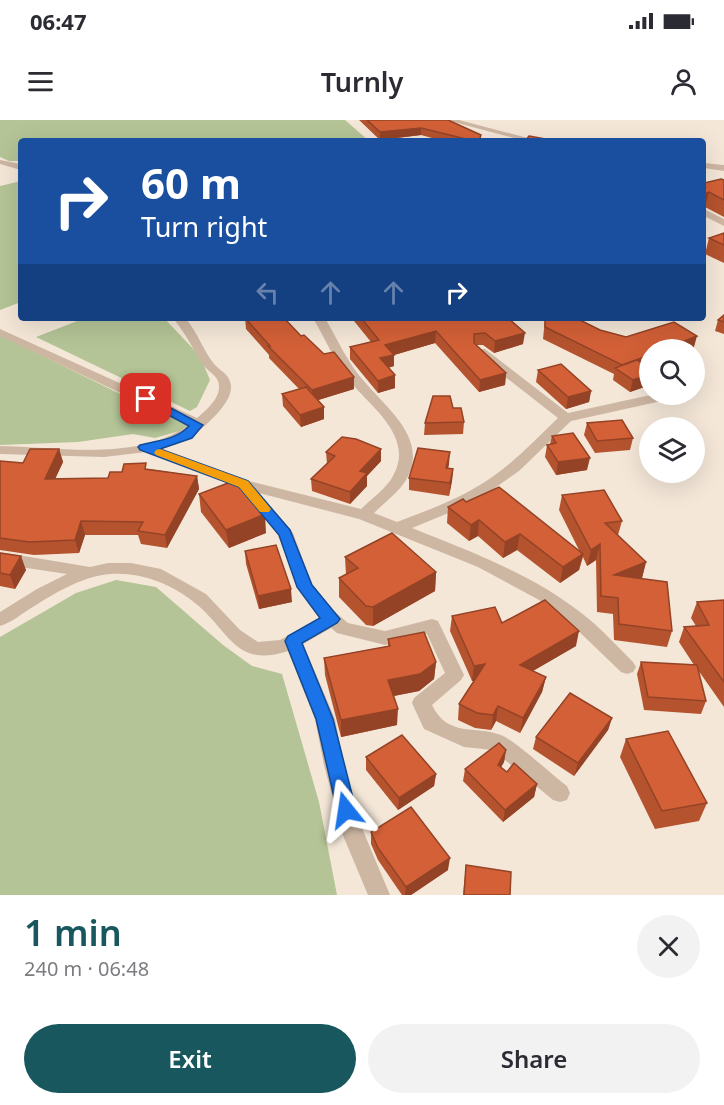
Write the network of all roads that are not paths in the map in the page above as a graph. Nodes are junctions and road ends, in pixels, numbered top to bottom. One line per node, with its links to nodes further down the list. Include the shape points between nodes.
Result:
1 (450, 120): 2 (street)
2 (523, 138)
3 (0, 162): 4 (street)
4 (18, 166)
5 (706, 166): 6 (street)
6 (724, 168)
7 (706, 213): 8 (street)
8 (724, 223)
9 (181, 321): 15 (street, via 210,368 222,376 225,387 222,399)
10 (321, 321): 19 (street, via 357,382 394,420 403,440 406,457 400,478)
11 (0, 332): 15 (street)
12 (478, 350): 14 (street)
13 (639, 403): 14 (street)
14 (566, 418): 20 (street, via 514,468 480,492)
15 (197, 425): 16 (street, via 187,435 167,444)
16 (145, 447): 17 (street, via 107,454); 18 (street)
17 (0, 450)
18 (244, 484): 19 (street); 23 (street, via 285,533 305,587)
19 (364, 515): 20 (street)
20 (398, 528): 26 (street, via 484,563 546,597 575,617)
21 (0, 558): 22 (street)
22 (92, 572): 24 (street, via 44,591); 25 (street, via 126,566 161,574 202,599 239,638 257,649)
23 (332, 619): 25 (street); 27 (street, via 343,628 384,638 432,626 455,675 421,703 431,723 464,739 497,742)
24 (0, 620)
25 (293, 641): 28 (street, via 325,719 352,833)
26 (627, 667)
27 (560, 793)
28 (379, 895)

